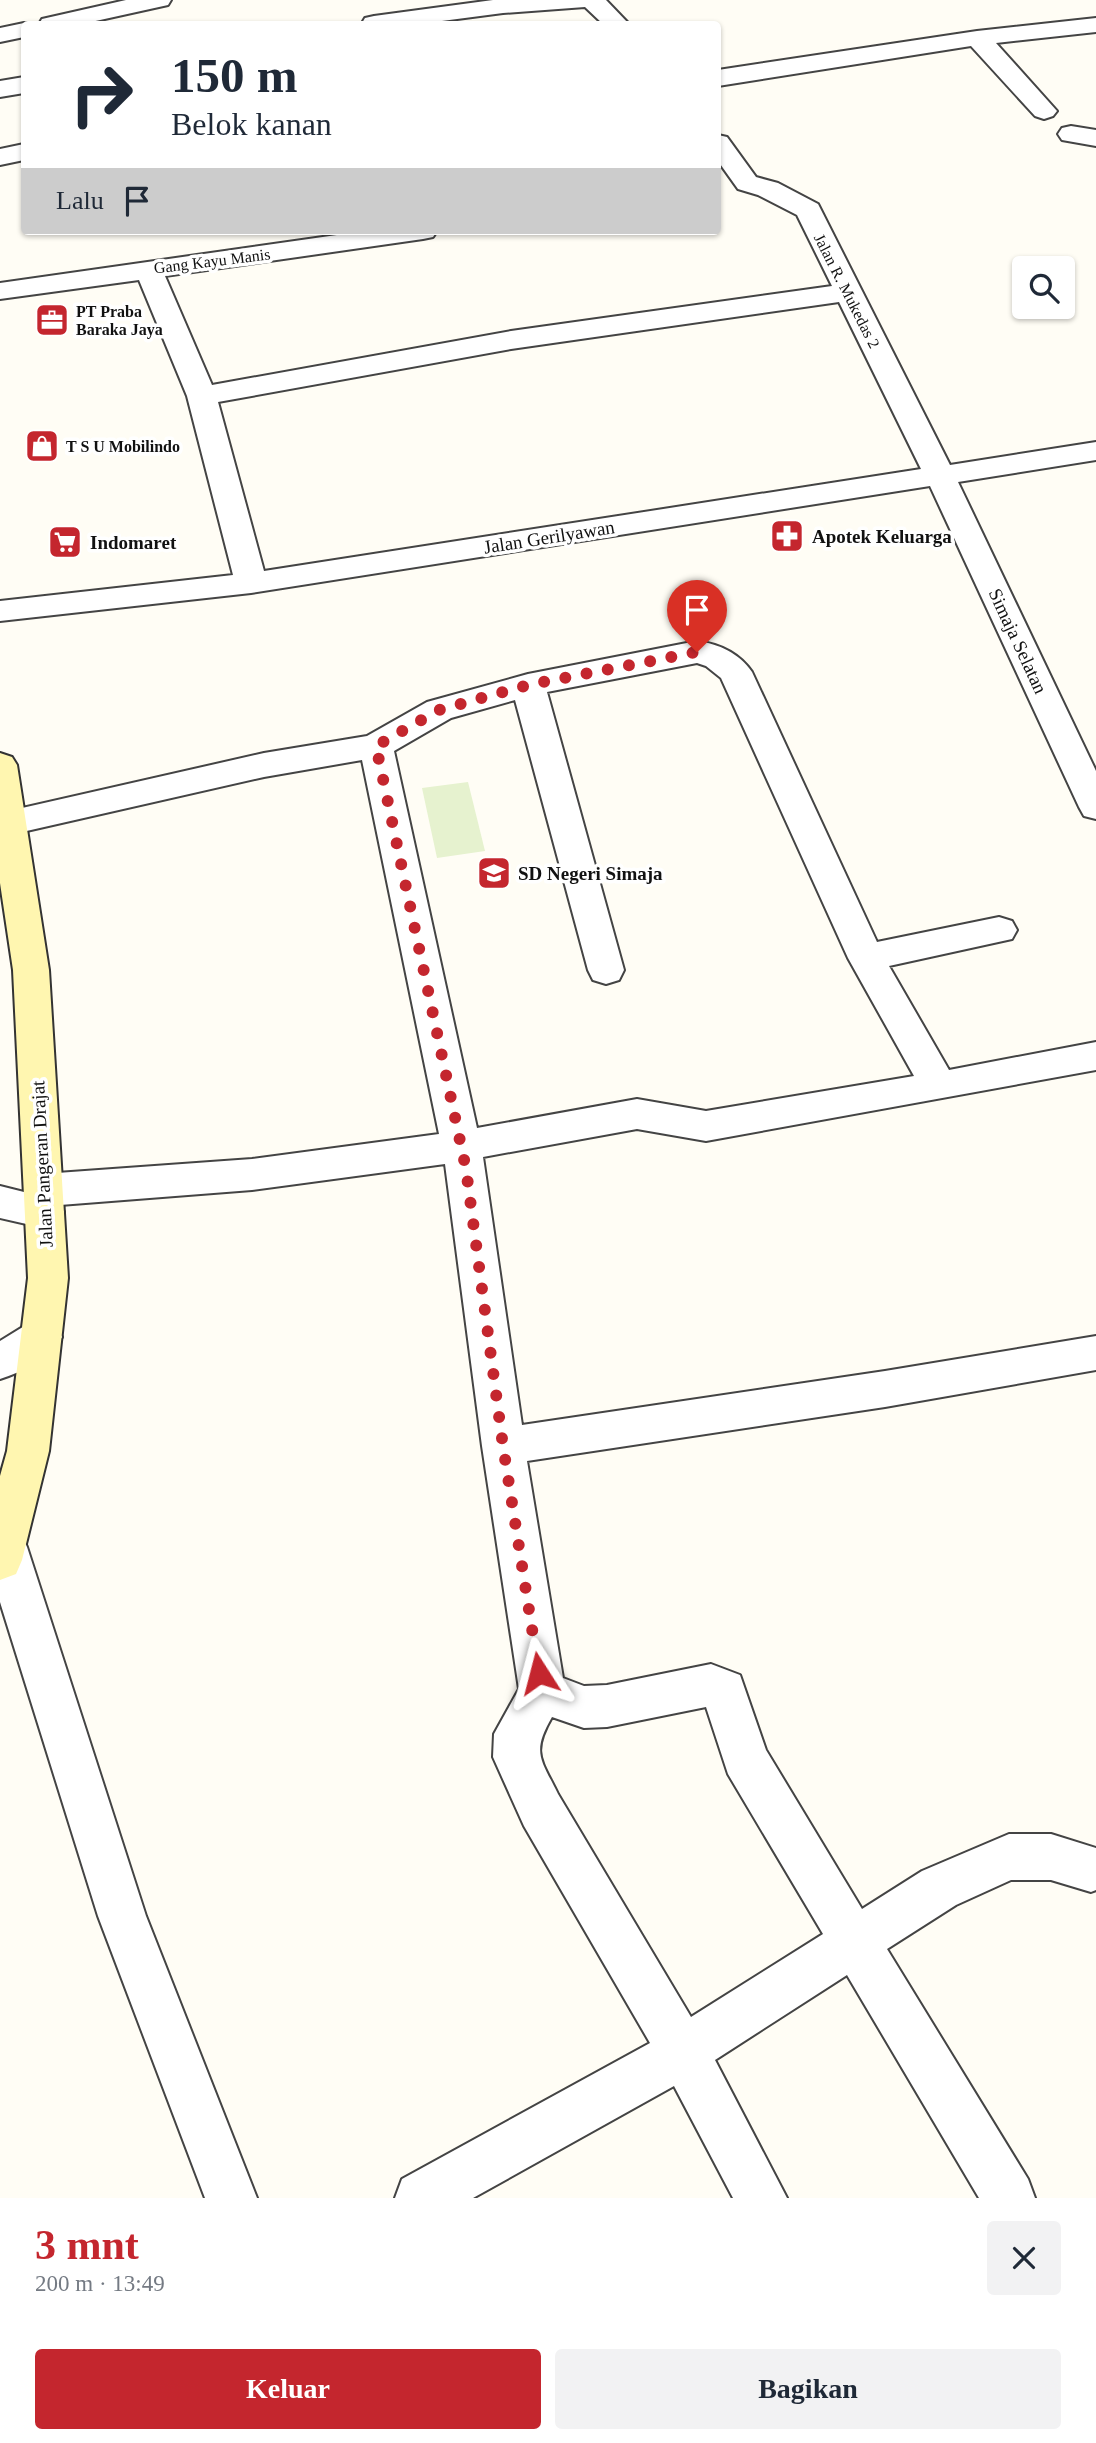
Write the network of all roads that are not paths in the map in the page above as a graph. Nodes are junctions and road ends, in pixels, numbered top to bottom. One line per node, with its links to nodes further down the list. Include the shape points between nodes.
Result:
1 (159, 0): 4 (street)
2 (584, 0): 6 (street)
3 (592, 0): 7 (street)
4 (77, 14): 5 (street)
5 (59, 21)
6 (389, 21)
7 (614, 21)
8 (1096, 25): 11 (street)
9 (21, 31): 10 (street)
10 (0, 35)
11 (977, 38): 12 (street); 15 (street)
12 (721, 78)
13 (21, 86): 14 (street)
14 (0, 89)
15 (1044, 111)
16 (721, 147): 19 (street)
17 (21, 153): 18 (street)
18 (0, 157)
19 (747, 183): 20 (street); 24 (street, Jalan R. Mukedas 2, via 808,210)
20 (721, 187)
21 (393, 235): 22 (street, Gang Kayu Manis)
22 (148, 268): 23 (street, Gang Kayu Manis); 25 (street)
23 (0, 291)
24 (847, 292): 25 (street, via 511,341); 27 (street, Jalan R. Mukedas 2)
25 (202, 396): 28 (street)
26 (1096, 451): 27 (street, Jalan Gerilyawan)
27 (940, 476): 28 (street, Jalan Gerilyawan); 33 (street, Simaja Selatan)
28 (251, 583): 29 (street, Jalan Gerilyawan)
29 (0, 611)
30 (528, 685): 31 (street, via 439,710); 36 (street, via 697,652 720,659 735,672); 37 (street)
31 (376, 746): 34 (street, via 264,765); 40 (street)
32 (0, 765): 34 (street, Jalan Pangeran Drajat)
33 (1096, 807)
34 (9, 823): 41 (street, Jalan Pangeran Drajat, via 31,970)
35 (999, 930): 36 (street)
36 (866, 958): 39 (street)
37 (606, 970)
38 (1096, 1056): 39 (street)
39 (939, 1086): 40 (street, via 706,1126 638,1114)
40 (461, 1146): 41 (street, via 325,1165 104,1186); 46 (street)
41 (43, 1200): 42 (street); 43 (street, Jalan Pangeran Drajat, via 48,1278)
42 (0, 1202)
43 (41, 1337): 45 (street); 47 (street, Jalan Pangeran Drajat, via 28,1451)
44 (1096, 1353): 46 (street)
45 (0, 1362)
46 (503, 1446): 48 (street)
47 (2, 1554): 52 (street, via 122,1916)
48 (542, 1692): 50 (street, via 584,1707 711,1685 724,1690 745,1759); 51 (street, via 517,1734 516,1757 541,1810)
49 (1094, 1879): 50 (street, via 1051,1857 1009,1857 939,1888)
50 (855, 1942): 51 (street); 55 (street)
51 (683, 2050): 53 (street); 54 (street)
52 (231, 2198)
53 (421, 2198)
54 (761, 2198)
55 (1009, 2198)

